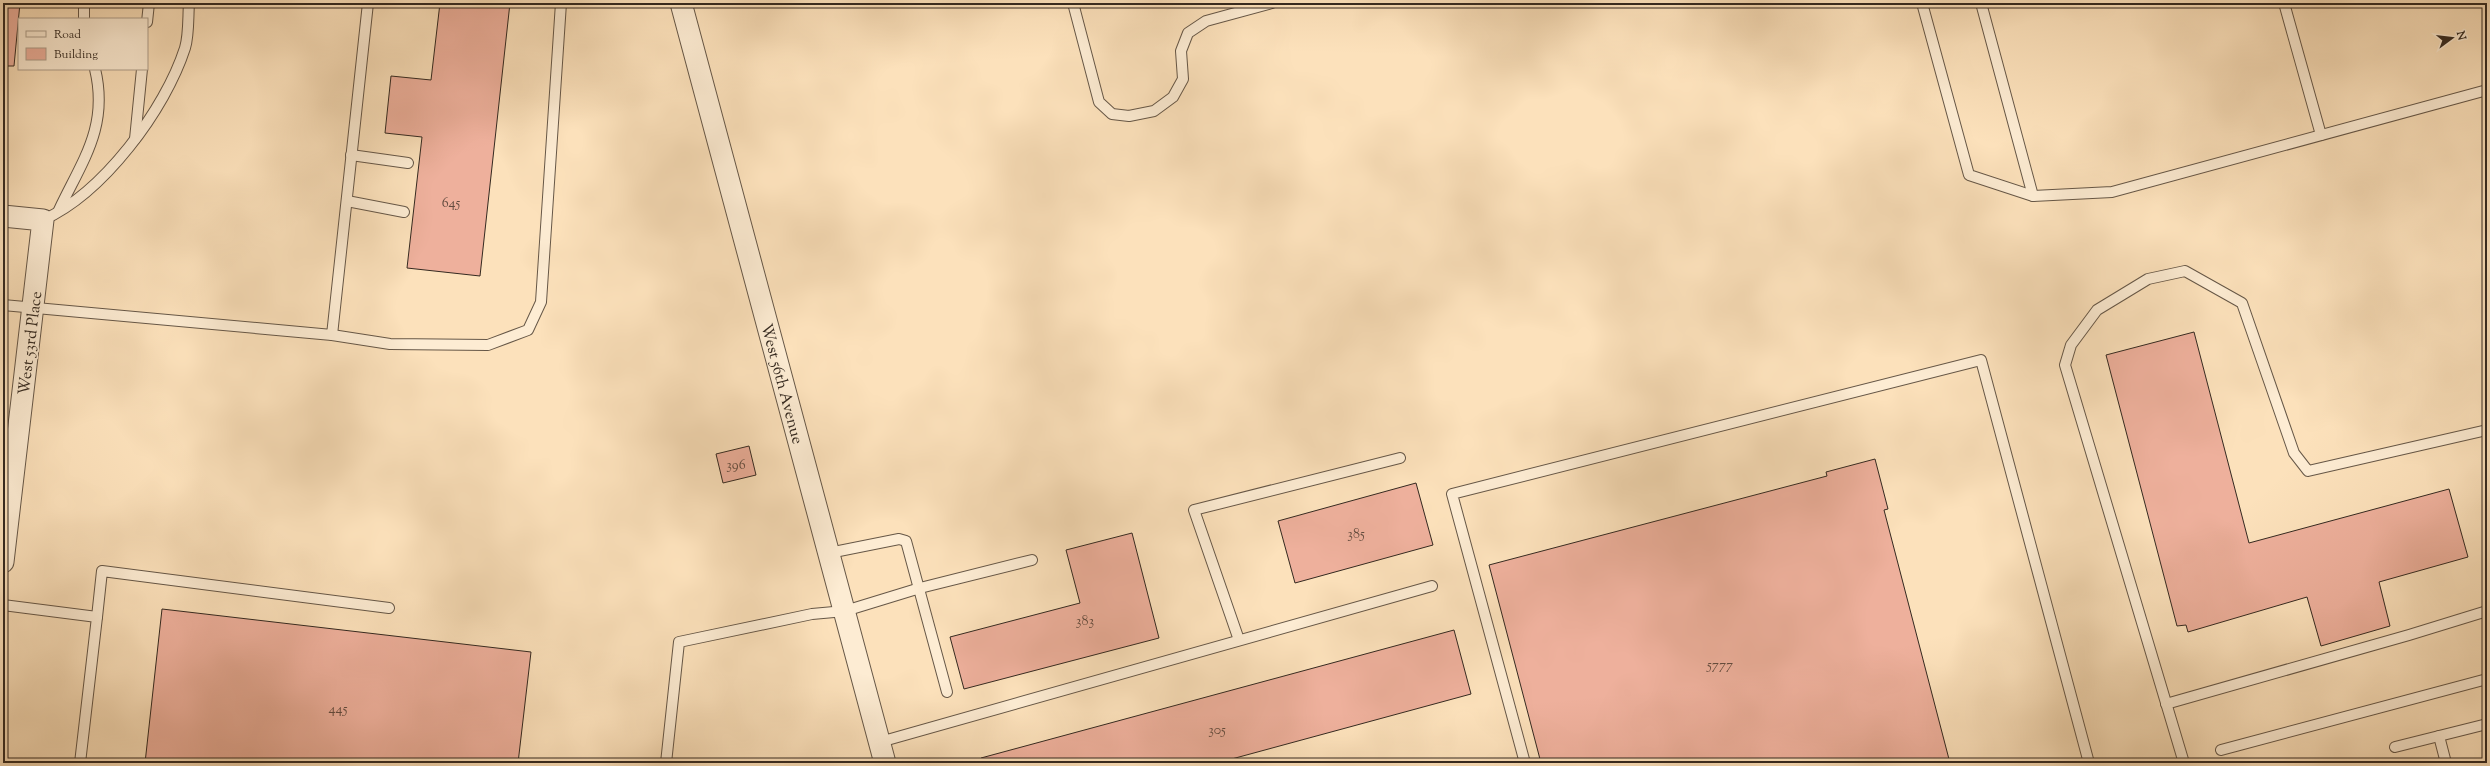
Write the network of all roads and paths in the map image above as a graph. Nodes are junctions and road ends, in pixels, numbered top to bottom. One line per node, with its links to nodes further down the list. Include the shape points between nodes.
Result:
1 (84, 3): 12 (lane)
2 (149, 3): 13 (lane)
3 (189, 3): 18 (lane, via 186,47 166,91 146,126)
4 (368, 3): 19 (lane)
5 (561, 3): 28 (lane, via 540,302 528,330 488,345 390,344)
6 (681, 3): 31 (street, West 56th Avenue)
7 (1073, 3): 8 (lane, via 1099,102 1112,114 1129,116 1154,111 1173,97 1183,79 1181,51 1188,33 1206,21)
8 (1272, 3)
9 (1922, 3): 21 (lane, via 1969,175)
10 (1981, 3): 21 (lane)
11 (2284, 3): 17 (lane)
12 (84, 18)
13 (147, 18)
14 (95, 70): 25 (lane, via 101,105 92,142)
15 (142, 70): 18 (lane)
16 (2487, 90): 17 (lane)
17 (2321, 135): 21 (lane, via 2112,192)
18 (135, 139): 25 (lane, via 95,183)
19 (351, 155): 20 (lane); 22 (lane)
20 (408, 163)
21 (2033, 196)
22 (347, 201): 23 (lane); 28 (lane)
23 (404, 212)
24 (3, 216): 25 (street)
25 (50, 217): 27 (street, West 53rd Place)
26 (3, 304): 27 (lane)
27 (33, 308): 28 (lane); 33 (street, West 53rd Place)
28 (332, 335)
29 (2487, 430): 44 (lane, via 2308,471 2294,453 2242,303 2185,271 2148,279 2097,310 2071,345 2065,365)
30 (1400, 458): 41 (lane, via 1194,510)
31 (829, 553): 35 (lane, via 899,539 906,541); 38 (street, West 56th Avenue)
32 (1032, 560): 35 (lane)
33 (3, 562)
34 (1432, 586): 41 (lane)
35 (920, 588): 38 (lane); 43 (lane)
36 (3, 605): 40 (lane)
37 (389, 608): 40 (lane, via 102,571)
38 (845, 611): 47 (street, West 56th Avenue); 51 (lane, via 812,614 679,642)
39 (2487, 611): 44 (lane, via 2409,636)
40 (97, 617): 50 (lane)
41 (1239, 640): 47 (lane)
42 (2487, 679): 49 (lane)
43 (948, 692)
44 (2166, 704): 55 (lane)
45 (2487, 724): 46 (lane)
46 (2439, 736): 48 (lane); 56 (lane)
47 (880, 742): 52 (street, West 56th Avenue)
48 (2395, 747)
49 (2220, 750)
50 (80, 763)
51 (666, 763)
52 (885, 763)
53 (1525, 763): 54 (lane, via 1452,494 1981,360)
54 (2089, 763)
55 (2184, 763)
56 (2446, 763)

